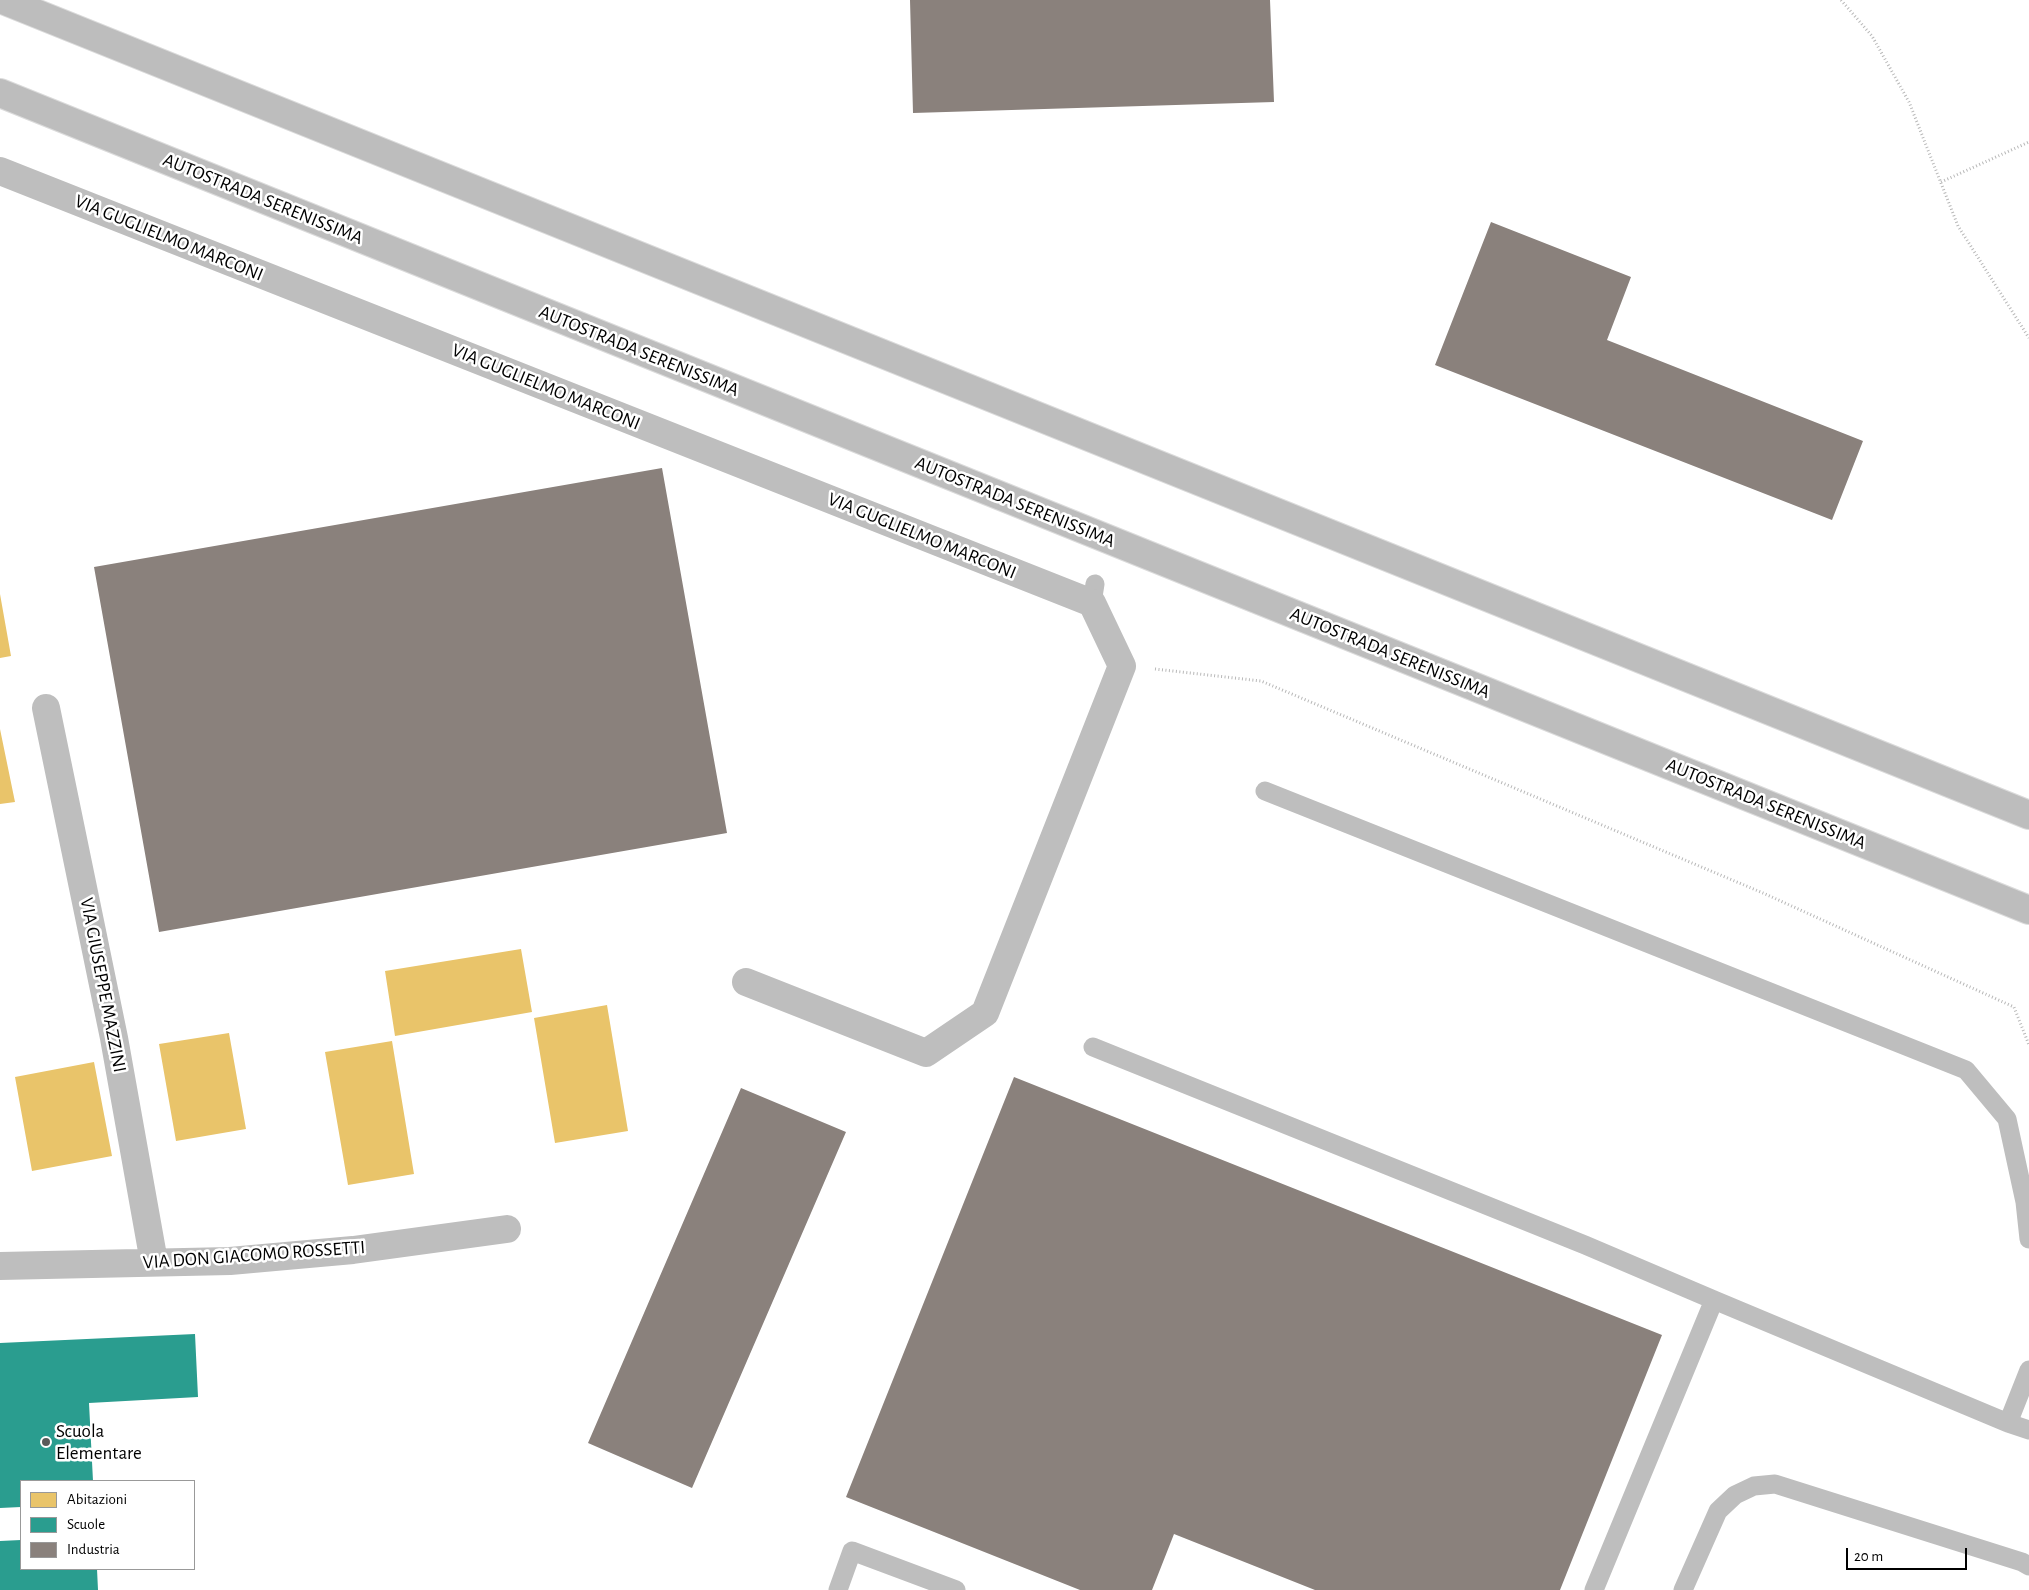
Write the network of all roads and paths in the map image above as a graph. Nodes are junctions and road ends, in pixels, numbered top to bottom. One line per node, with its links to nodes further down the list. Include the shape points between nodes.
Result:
1 (3, 0): 11 (highway)
2 (1841, 0): 6 (path, via 1872,36 1909,102)
3 (0, 94): 12 (highway, AUTOSTRADA SERENISSIMA)
4 (2029, 142): 6 (path)
5 (0, 172): 8 (street, VIA GUGLIELMO MARCONI, via 1094,594)
6 (1940, 182): 7 (path, via 1958,226)
7 (2029, 338)
8 (1122, 666): 13 (street, via 985,1013 926,1053); 14 (path, via 1261,681 1764,893 2014,1007)
9 (46, 708): 18 (street, VIA GIUSEPPE MAZZINI, via 114,1038)
10 (1265, 792): 17 (lane, via 1966,1070 2007,1119 2025,1202)
11 (2029, 815)
12 (2029, 910)
13 (746, 982)
14 (2029, 1045)
15 (1093, 1047): 20 (lane)
16 (507, 1229): 18 (street, VIA DON GIACOMO ROSSETTI, via 353,1250 230,1261)
17 (2029, 1239)
18 (154, 1262): 19 (street, VIA DON GIACOMO ROSSETTI)
19 (0, 1266)
20 (1714, 1300): 22 (lane); 27 (lane)
21 (2029, 1370): 22 (lane)
22 (2008, 1423): 23 (lane)
23 (2029, 1430)
24 (2029, 1566): 28 (lane, via 1775,1484 1754,1486 1735,1495 1718,1511)
25 (838, 1590): 26 (lane, via 852,1551)
26 (956, 1590)
27 (1594, 1590)
28 (1683, 1590)

